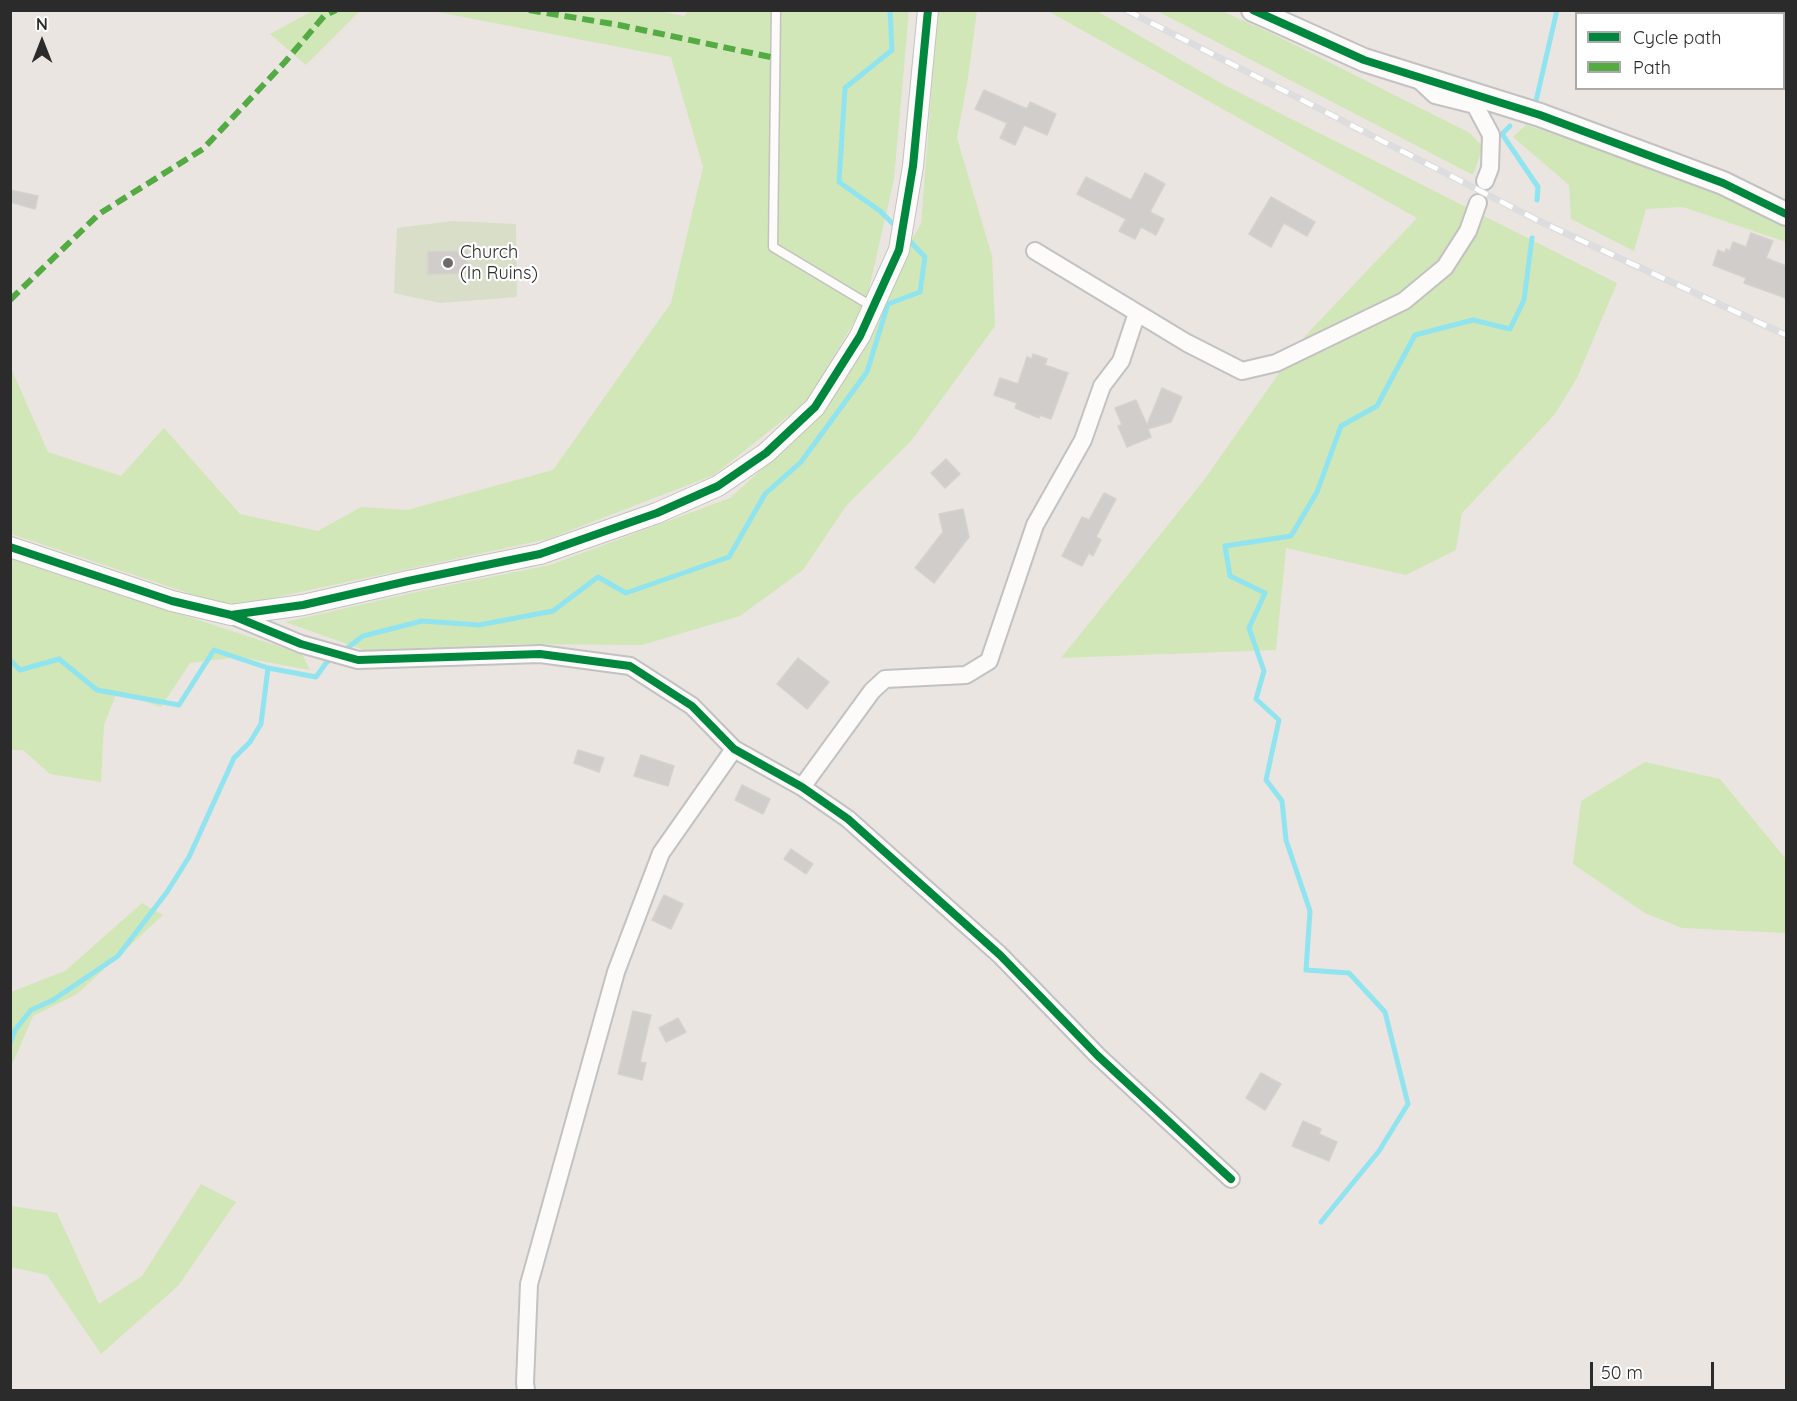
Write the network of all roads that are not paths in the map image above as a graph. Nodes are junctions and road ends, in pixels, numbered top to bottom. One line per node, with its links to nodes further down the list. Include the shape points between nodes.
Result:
1 (776, 10): 9 (lane, via 773,247)
2 (928, 10): 9 (street, via 906,215 899,250)
3 (1253, 10): 4 (main road, via 1364,60)
4 (1414, 75): 5 (street, via 1435,95 1475,105 1491,135 1490,168); 7 (main road, via 1540,115 1723,183)
5 (1485, 181)
6 (1478, 202): 10 (street, via 1468,231 1445,267 1404,301 1276,363 1242,371)
7 (1786, 214)
8 (1035, 251): 10 (street)
9 (873, 307): 12 (street, via 860,336 815,407 766,453 718,486 657,513 540,554 303,605)
10 (1137, 313): 14 (street, via 1121,361 1102,386 1083,440 1035,525 989,661 966,675 885,679)
11 (10, 547): 12 (street, via 172,601)
12 (231, 615): 13 (street, via 301,644 358,660 540,654 630,666 692,706)
13 (734, 749): 14 (street); 16 (street, via 661,853 616,972 530,1284)
14 (802, 787): 15 (street, via 848,819 1000,955 1098,1056)
15 (1231, 1179)
16 (526, 1390)

